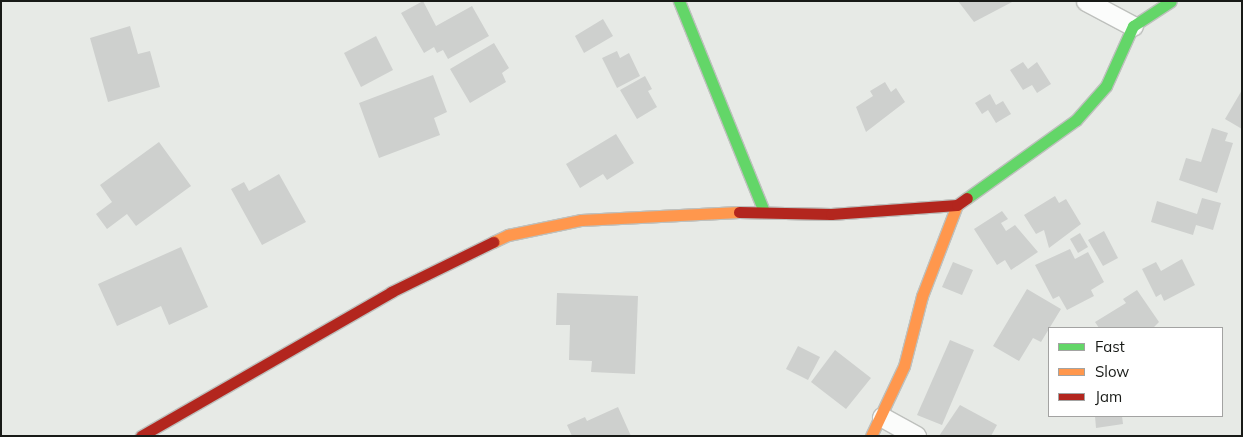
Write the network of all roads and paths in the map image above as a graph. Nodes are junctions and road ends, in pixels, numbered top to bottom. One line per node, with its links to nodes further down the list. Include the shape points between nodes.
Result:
1 (679, 1): 6 (main road)
2 (1086, 1): 4 (street)
3 (1171, 1): 4 (main road)
4 (1133, 26): 5 (main road, via 1106,86 1076,120)
5 (957, 205): 6 (main road, via 831,214); 7 (main road, via 922,296 904,366)
6 (764, 211): 8 (main road, via 581,220 508,235 391,292)
7 (882, 417): 9 (main road); 10 (street)
8 (140, 436)
9 (871, 436)
10 (916, 436)

